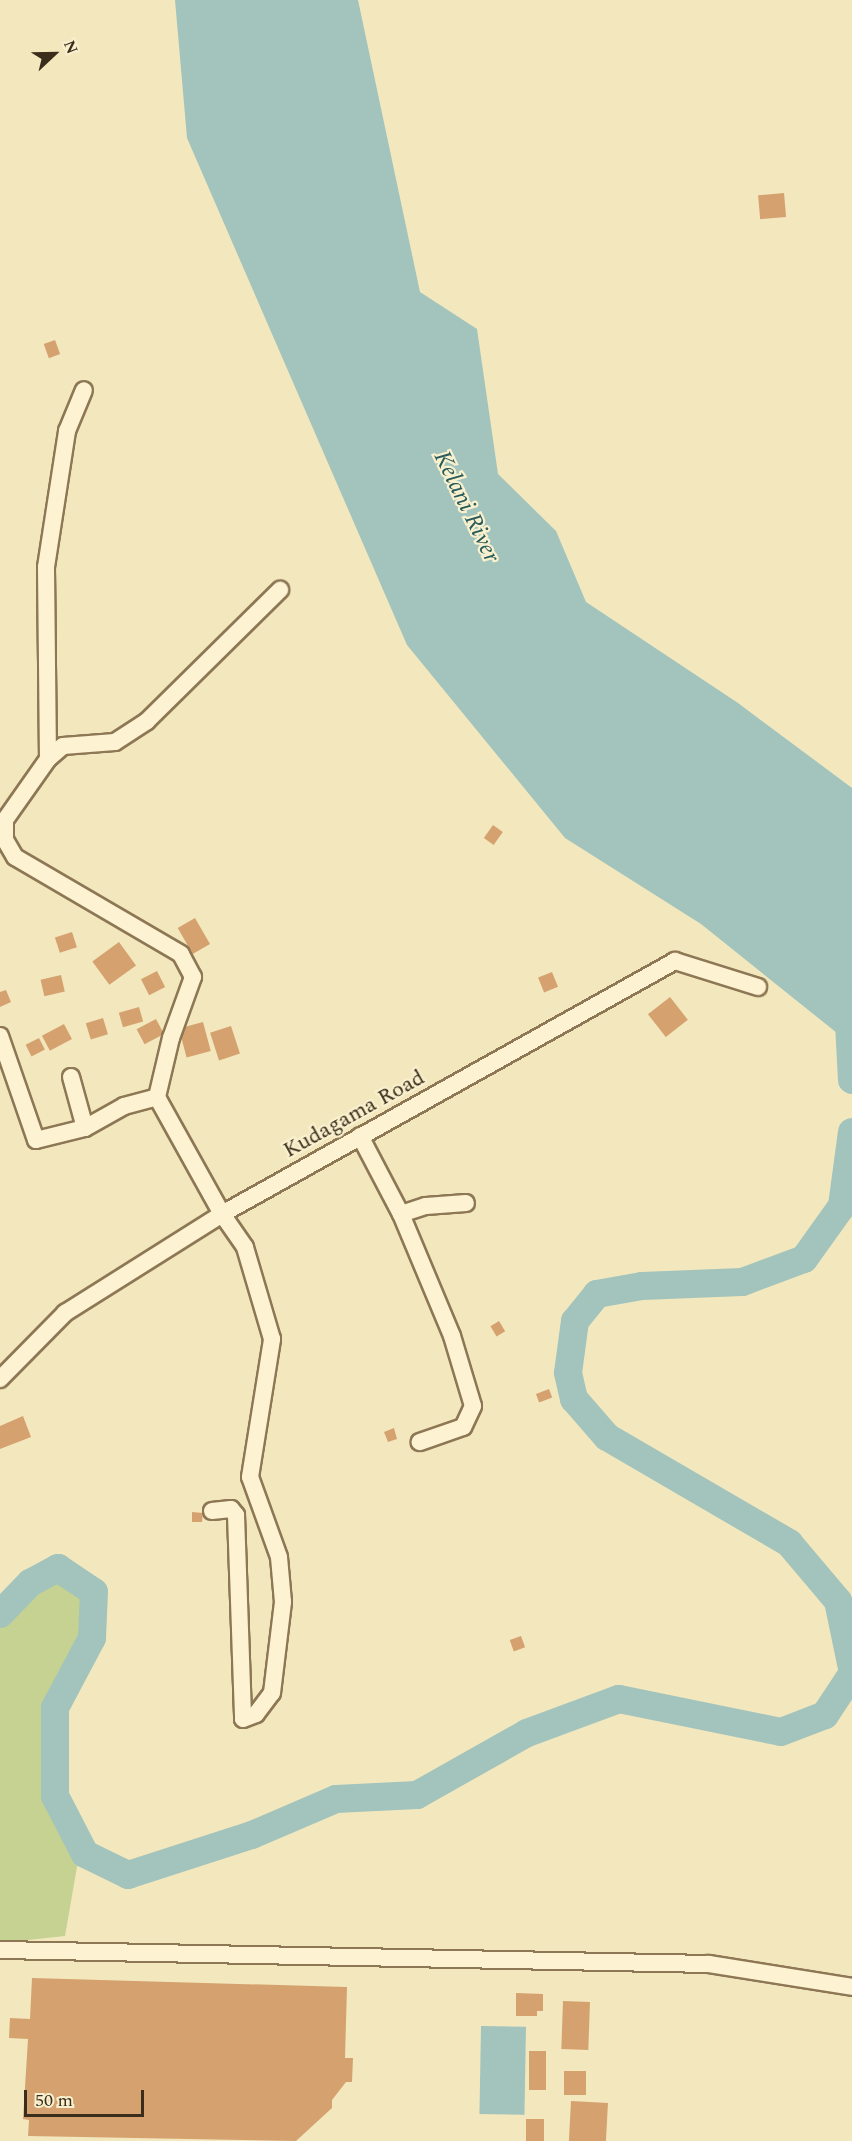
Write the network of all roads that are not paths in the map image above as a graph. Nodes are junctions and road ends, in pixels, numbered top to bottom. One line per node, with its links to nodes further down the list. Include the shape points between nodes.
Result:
1 (84, 390): 3 (street, via 68,431 46,567)
2 (280, 590): 3 (street, via 147,721 115,742 63,746)
3 (48, 759): 4 (street, via 5,820)
4 (7, 857): 8 (street, via 181,954 188,963 193,977 171,1038)
5 (758, 987): 10 (street, Kudagama Road, via 675,961)
6 (0, 1036): 9 (street, via 36,1140)
7 (71, 1077): 9 (street)
8 (157, 1097): 9 (street, via 124,1106); 12 (street)
9 (85, 1128)
10 (360, 1136): 12 (street, Kudagama Road); 13 (street)
11 (466, 1203): 13 (street, via 426,1206)
12 (222, 1214): 14 (street, Kudagama Road, via 65,1313); 16 (street, via 245,1247 272,1339 250,1477 279,1557 283,1602 272,1693 256,1714 243,1719 236,1515 231,1509)
13 (401, 1214): 15 (street, via 452,1336 473,1406 463,1427)
14 (0, 1379)
15 (420, 1442)
16 (212, 1511)
17 (0, 1950): 18 (street, via 709,1964)
18 (852, 1987)

